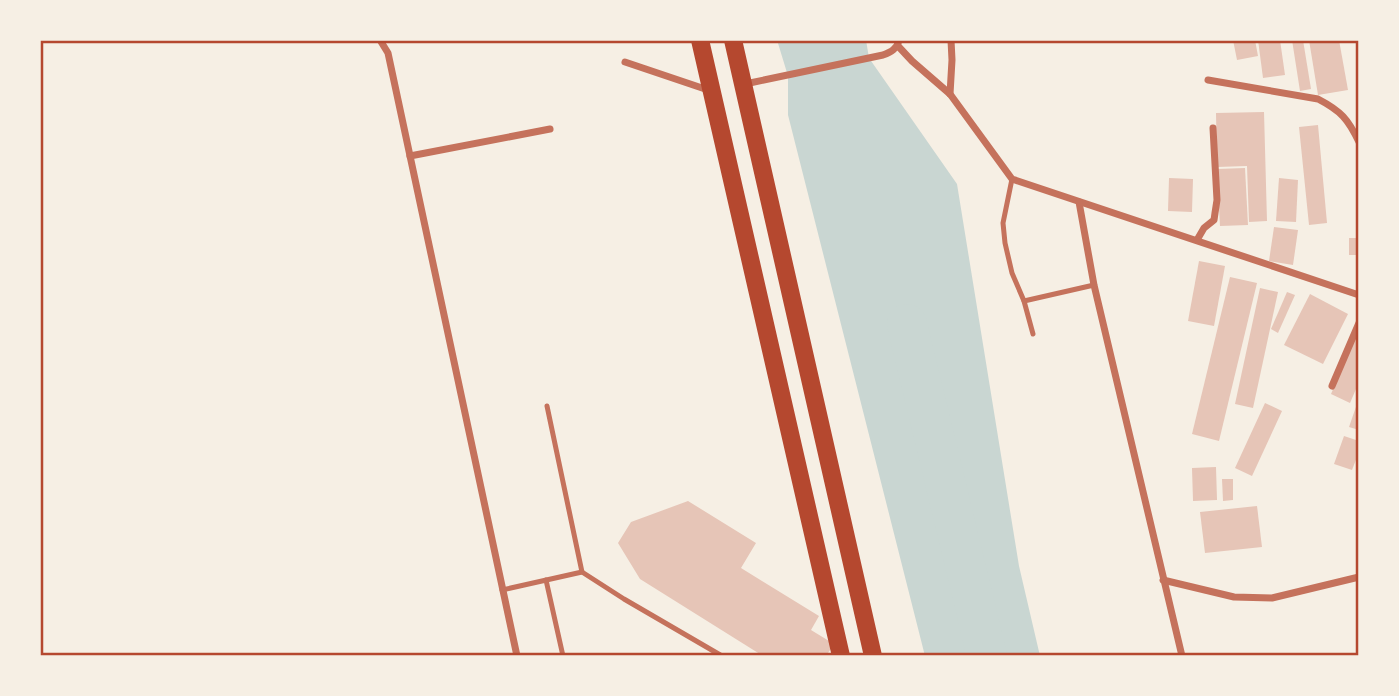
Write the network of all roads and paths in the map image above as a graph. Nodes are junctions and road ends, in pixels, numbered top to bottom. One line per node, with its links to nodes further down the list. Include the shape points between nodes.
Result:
1 (380, 40): 14 (street, via 388,53)
2 (700, 40): 9 (main road)
3 (733, 40): 8 (main road)
4 (951, 40): 10 (street)
5 (898, 43): 8 (street, via 890,52 876,56); 10 (street)
6 (625, 62): 9 (street)
7 (1208, 80): 13 (street, via 1318,99 1350,123)
8 (744, 85): 34 (main road)
9 (712, 91): 33 (main road)
10 (950, 94): 15 (street)
11 (1213, 128): 17 (street, via 1217,200 1214,220)
12 (550, 129): 14 (street)
13 (1359, 142)
14 (410, 156): 29 (street)
15 (1012, 179): 16 (street); 20 (lane, via 1003,223 1012,273)
16 (1079, 202): 17 (street); 18 (street)
17 (1197, 240): 19 (street)
18 (1094, 285): 20 (lane); 28 (street)
19 (1359, 295)
20 (1024, 301): 22 (lane)
21 (1359, 323): 23 (street)
22 (1033, 334)
23 (1332, 386)
24 (547, 407): 25 (lane)
25 (582, 572): 27 (lane); 32 (lane)
26 (1359, 577): 28 (street, via 1272,598 1234,597)
27 (546, 580): 29 (lane); 31 (lane)
28 (1163, 580): 35 (street)
29 (502, 590): 30 (street)
30 (517, 656)
31 (563, 656)
32 (722, 656)
33 (841, 656)
34 (873, 656)
35 (1182, 656)

